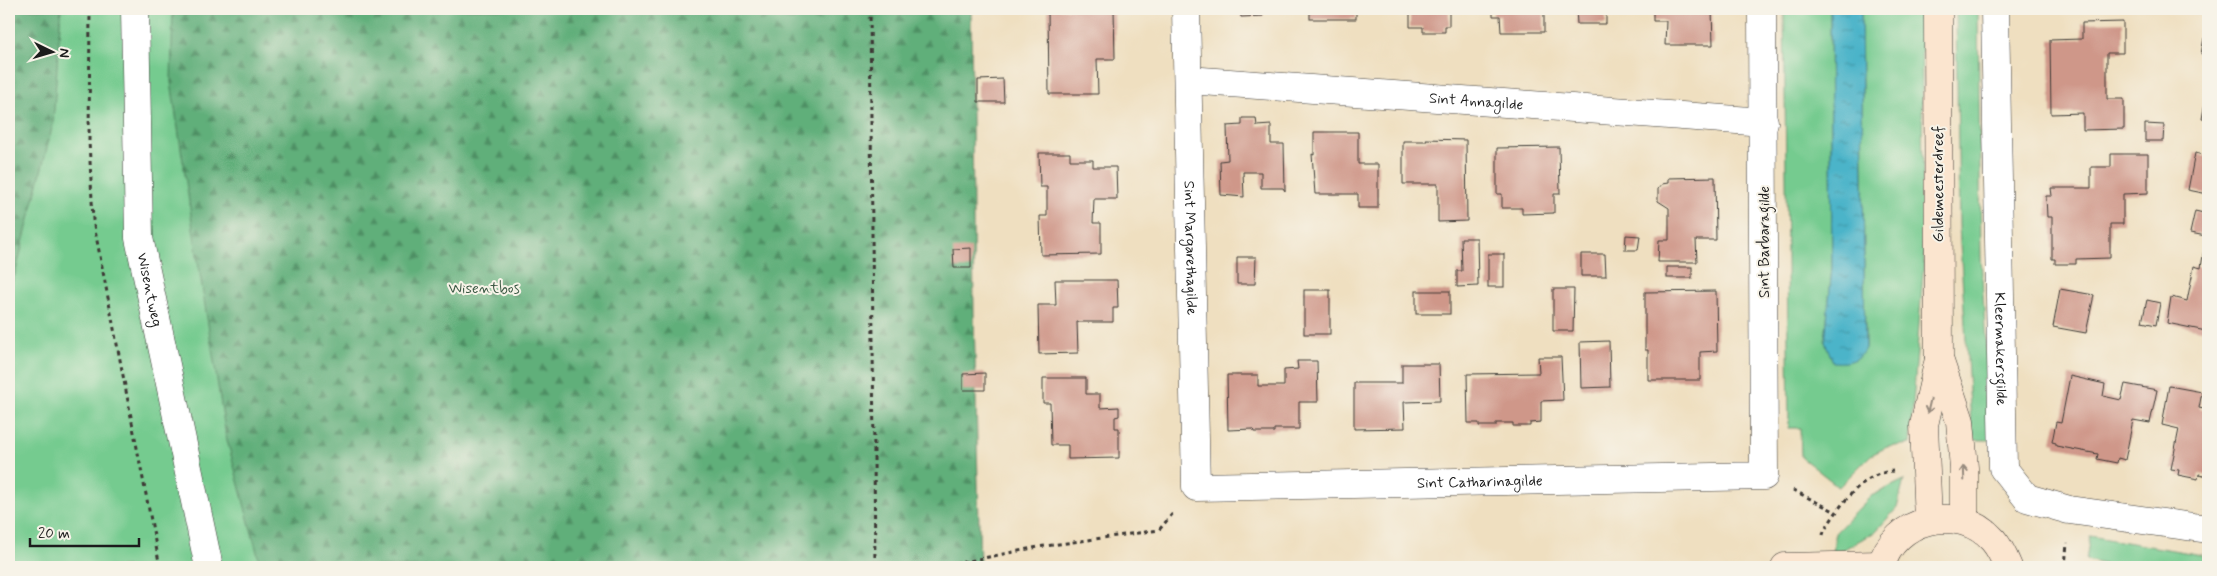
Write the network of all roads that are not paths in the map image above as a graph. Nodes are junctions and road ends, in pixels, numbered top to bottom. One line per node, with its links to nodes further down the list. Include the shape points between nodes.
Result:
1 (136, 9): 15 (street, Wisentweg, via 139,238)
2 (1186, 9): 6 (street, Sint Margarethagilde)
3 (1762, 9): 7 (street, Sint Barbaragilde)
4 (1938, 9): 8 (street, Gildemeesterdreef)
5 (1995, 9): 13 (street, Kleermakersgilde, via 2003,468 2027,498 2069,510)
6 (1188, 80): 7 (street, Sint Annagilde); 10 (street, Sint Margarethagilde)
7 (1764, 122): 9 (street, Sint Barbaragilde)
8 (1939, 359): 11 (street, Gildemeesterdreef, one-way to 11, via 1924,425); 12 (street, Gildemeesterdreef, one-way to 8, via 1960,421)
9 (1764, 476): 10 (street, Sint Catharinagilde)
10 (1196, 487)
11 (1928, 520): 12 (street); 14 (street, via 1899,537)
12 (1964, 521): 17 (street, via 1993,540)
13 (2208, 529)
14 (1881, 566): 16 (street)
15 (209, 567)
16 (1785, 567)
17 (2008, 567)

